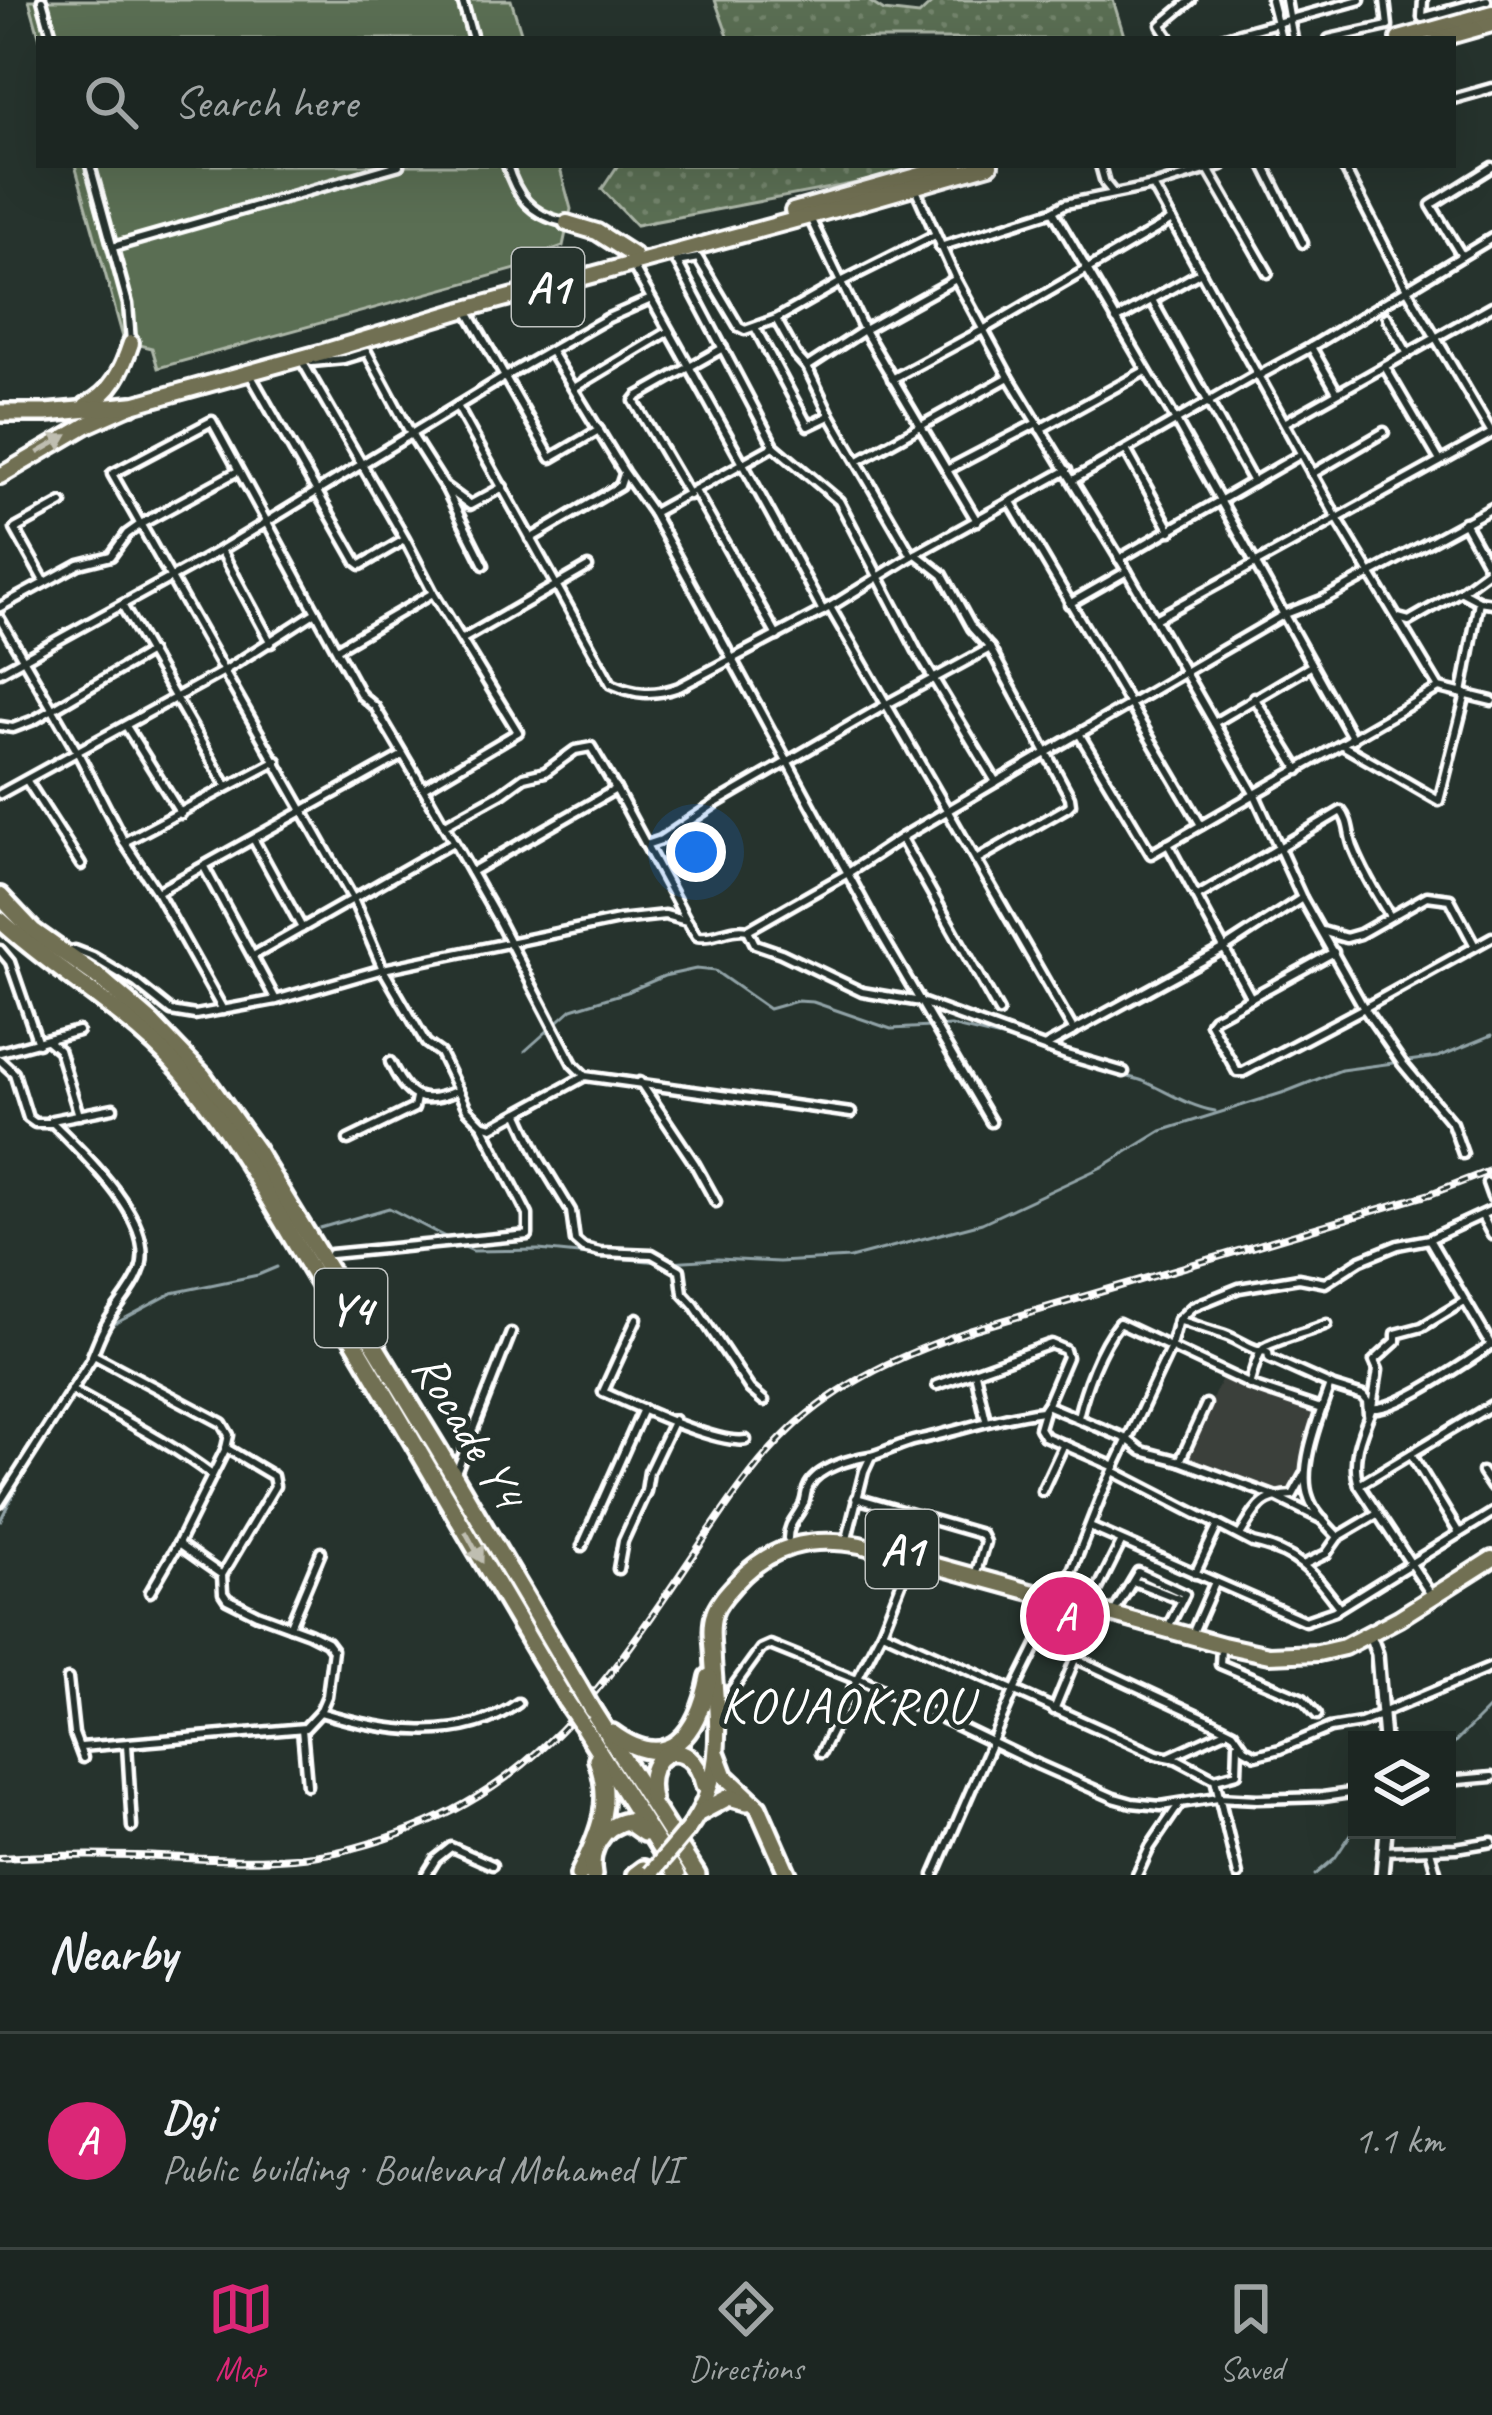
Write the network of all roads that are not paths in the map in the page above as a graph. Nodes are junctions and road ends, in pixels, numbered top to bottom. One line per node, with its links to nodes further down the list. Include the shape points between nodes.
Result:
1 (42, 0): 15 (street)
2 (462, 0): 16 (street)
3 (1191, 0): 17 (street, via 1162,25)
4 (1271, 0): 12 (street)
5 (1286, 0): 11 (street)
6 (1360, 0): 11 (street)
7 (1385, 0): 21 (street, via 1388,26)
8 (1423, 0): 14 (street)
9 (1487, 0): 14 (street)
10 (1492, 13): 14 (main road)
11 (1289, 20): 12 (street); 20 (street)
12 (1277, 22): 18 (street); 19 (street)
13 (1492, 24): 23 (main road)
14 (1422, 25): 22 (main road)
15 (52, 36)
16 (472, 36)
17 (1168, 36)
18 (1228, 36)
19 (1281, 36)
20 (1292, 36)
21 (1343, 36)
22 (1404, 36)
23 (1450, 36)
24 (1492, 88): 25 (street)
25 (1456, 98)
26 (1492, 167): 49 (street, via 1431,205)
27 (91, 168): 47 (street)
28 (388, 168): 47 (street)
29 (508, 168): 43 (street, via 525,203)
30 (946, 168): 51 (main road, A1)
31 (978, 168): 37 (main road, A1)
32 (1101, 168): 39 (street)
33 (1212, 168): 36 (street)
34 (1266, 168): 46 (street)
35 (1345, 168): 57 (street)
36 (1208, 169): 38 (street); 54 (street)
37 (915, 186): 41 (main road, A1); 44 (street)
38 (1153, 186): 39 (street); 42 (street)
39 (1113, 193): 40 (street)
40 (1053, 212): 48 (street); 52 (street)
41 (809, 216): 50 (main road, A1); 56 (street)
42 (1172, 220): 52 (street); 53 (street)
43 (568, 223): 51 (main road, via 597,232)
44 (935, 235): 48 (street); 56 (street)
45 (1492, 238): 49 (street)
46 (1303, 243)
47 (112, 247): 70 (street)
48 (940, 248): 55 (street)
49 (1462, 256): 57 (street)
50 (674, 258): 51 (main road, A1); 65 (street, via 698,257 740,327); 72 (street)
51 (632, 259): 58 (street); 61 (main road, A1); 87 (main road, A1)
52 (1087, 271): 64 (street); 67 (street)
53 (1201, 272): 59 (street); 81 (street)
54 (1268, 273)
55 (956, 279): 66 (street); 67 (street)
56 (841, 282): 63 (street); 66 (street)
57 (1407, 289): 69 (street); 71 (street)
58 (651, 298): 68 (street); 73 (street)
59 (1152, 300): 64 (street); 88 (street)
60 (1492, 306): 69 (street)
61 (466, 309): 75 (main road, A1); 83 (street)
62 (1387, 317): 74 (street)
63 (776, 319): 65 (street); 76 (street)
64 (1116, 320): 79 (street)
65 (756, 328): 92 (street, via 808,426)
66 (864, 330): 76 (street); 84 (street)
67 (983, 330): 82 (street); 84 (street)
68 (669, 331): 78 (street); 85 (street)
69 (1435, 338): 74 (street); 104 (street, via 1492,433)
70 (130, 343): 89 (main road, via 108,391)
71 (1310, 346): 81 (street); 86 (street)
72 (723, 348): 78 (street); 100 (street)
73 (551, 352): 83 (street); 85 (street)
74 (1408, 354): 77 (street)
75 (301, 360): 80 (main road, A1); 99 (street, via 367,352); 106 (street)
76 (807, 367): 92 (street)
77 (1385, 367): 86 (street); 104 (street)
78 (688, 368): 105 (street); 118 (street, via 634,401)
79 (1145, 371): 93 (street); 96 (street)
80 (250, 372): 87 (main road, A1); 117 (street)
81 (1257, 375): 88 (street); 94 (street)
82 (1009, 376): 95 (street); 96 (street)
83 (503, 378): 90 (street); 97 (street, via 551,458)
84 (892, 379): 95 (street)
85 (574, 389): 97 (street)
86 (1336, 392): 94 (street)
87 (139, 400): 89 (main road); 91 (highway); 112 (main road, A1, one-way to 87)
88 (1208, 402): 93 (street); 114 (street)
89 (86, 405): 91 (main road)
90 (457, 406): 99 (street); 116 (street)
91 (0, 411)
92 (830, 415): 103 (street)
93 (1176, 421): 101 (street); 121 (street)
94 (1286, 423): 102 (street)
95 (921, 425): 103 (street); 108 (street)
96 (1039, 426): 108 (street); 109 (street)
97 (599, 430): 110 (street)
98 (1384, 432): 111 (street)
99 (411, 434): 106 (street); 115 (street)
100 (774, 446): 105 (street); 142 (street, via 838,501)
101 (1126, 450): 113 (street); 129 (street)
102 (1300, 454): 111 (street); 114 (street)
103 (858, 461): 133 (street)
104 (1440, 461): 124 (street)
105 (744, 463): 118 (street); 152 (street)
106 (362, 466): 117 (street); 130 (street)
107 (239, 470): 127 (street); 128 (street); 128 (street, via 212,421 112,474)
108 (946, 470): 125 (street)
109 (1066, 470): 113 (street); 119 (street)
110 (624, 472): 123 (street); 131 (street, via 620,485)
111 (1312, 474): 124 (street)
112 (0, 476)
113 (1073, 480): 134 (street)
114 (1253, 482): 121 (street)
115 (444, 486): 116 (street, via 470,505); 135 (street)
116 (503, 488): 131 (street)
117 (316, 493): 127 (street); 130 (street, via 359,564)
118 (692, 493): 123 (street); 158 (street)
119 (1011, 502): 125 (street); 149 (street)
120 (62, 503): 143 (street, via 15,529)
121 (1220, 503): 129 (street); 136 (street)
122 (1492, 508): 126 (street)
123 (652, 513): 165 (street)
124 (1337, 518): 136 (street); 140 (street)
125 (977, 521): 133 (street)
126 (1464, 522): 138 (street); 140 (street)
127 (266, 523): 132 (street); 153 (street)
128 (141, 524): 141 (street); 143 (street, via 112,556)
129 (1171, 531): 134 (street)
130 (405, 539): 146 (street)
131 (530, 539): 144 (street)
132 (220, 550): 141 (street); 160 (street)
133 (914, 555): 142 (street); 162 (street, via 943,574)
134 (1120, 559): 139 (street)
135 (484, 565)
136 (1255, 566): 154 (street); 157 (street)
137 (588, 567): 144 (street)
138 (1491, 568): 145 (street)
139 (1127, 572): 149 (street); 157 (street)
140 (1369, 574): 154 (street); 155 (street)
141 (170, 578): 150 (street); 167 (street)
142 (878, 578): 152 (street); 170 (street)
143 (44, 581): 151 (street)
144 (554, 585): 159 (street); 165 (street, via 611,684 632,693 659,694)
145 (1461, 591): 147 (street); 155 (street, via 1408,621)
146 (433, 593): 159 (street); 161 (street)
147 (1479, 601): 148 (street); 172 (street)
148 (1492, 603)
149 (1069, 604): 177 (street)
150 (122, 605): 163 (street); 164 (street)
151 (0, 607)
152 (827, 609): 158 (street); 176 (street)
153 (316, 612): 160 (street); 161 (street)
154 (1283, 616): 166 (street); 169 (street)
155 (1394, 618): 171 (street)
156 (0, 619): 164 (street)
157 (1155, 619): 169 (street)
158 (777, 636): 165 (street)
159 (463, 639): 194 (street, via 518,733)
160 (272, 643): 167 (street)
161 (338, 648): 187 (street)
162 (990, 648): 170 (street); 186 (street)
163 (150, 652): 174 (street); 178 (street)
164 (23, 659): 168 (street); 178 (street)
165 (731, 659): 189 (street)
166 (1310, 666): 173 (street); 183 (street)
167 (224, 671): 174 (street); 188 (street)
168 (0, 672)
169 (1184, 672): 177 (street); 179 (street)
170 (935, 677): 176 (street); 192 (street)
171 (1439, 688): 172 (street); 183 (street)
172 (1464, 693): 175 (street); 184 (street, via 1439,801)
173 (1254, 697): 179 (street); 190 (street)
174 (176, 698): 181 (street); 193 (street)
175 (1492, 701)
176 (886, 704): 189 (street); 199 (street)
177 (1132, 705): 182 (street); 202 (street)
178 (53, 709): 180 (street); 185 (street)
179 (1214, 723): 197 (street)
180 (0, 726)
181 (126, 726): 185 (street); 200 (street)
182 (1079, 735): 186 (street); 207 (street, via 1151,854)
183 (1353, 739): 184 (street)
184 (1342, 745): 190 (street)
185 (78, 753): 191 (street); 206 (street)
186 (1047, 753): 192 (street); 210 (street, via 1071,804)
187 (403, 755): 194 (street); 198 (street)
188 (277, 761): 193 (street); 198 (street)
189 (787, 762): 208 (street); 214 (street)
190 (1299, 770): 197 (street)
191 (26, 781): 196 (street); 211 (street)
192 (996, 782): 199 (street)
193 (227, 787): 200 (street)
194 (424, 788): 201 (street)
195 (616, 789): 201 (street, via 591,746); 208 (street); 213 (street)
196 (0, 794)
197 (1255, 796): 202 (street); 209 (street)
198 (304, 811): 204 (street); 219 (street)
199 (948, 811): 203 (street); 210 (street)
200 (181, 814): 206 (street)
201 (444, 825): 205 (street)
202 (1201, 825): 207 (street)
203 (901, 838): 214 (street); 240 (street)
204 (254, 841): 212 (street); 223 (street)
205 (453, 841): 213 (street); 219 (street)
206 (124, 842): 215 (street)
207 (1168, 844): 217 (street)
208 (646, 845): 222 (street)
209 (1278, 847): 217 (street); 218 (street); 220 (street, via 1341,811)
210 (976, 860): 242 (street)
211 (81, 865)
212 (204, 867): 215 (street); 233 (street)
213 (471, 872): 227 (street)
214 (848, 873): 224 (street); 237 (street)
215 (158, 892): 239 (street)
216 (0, 896): 231 (highway, Rocade Y4 / Y4)
217 (1198, 896): 229 (street)
218 (1303, 898): 225 (street); 229 (street)
219 (353, 899): 223 (street); 234 (street)
220 (1390, 916): 225 (street, via 1346,938); 228 (street, via 1427,896 1450,898)
221 (0, 920): 361 (highway, Rocade Y4 / Y4, one-way to 361, bridge, via 193,1084 566,1701)
222 (687, 921): 224 (street, via 708,938); 227 (street, via 619,920)
223 (302, 928): 233 (street)
224 (748, 930): 237 (street, via 755,944 862,992)
225 (1322, 931): 232 (street)
226 (1492, 937): 228 (street)
227 (509, 944): 234 (street); 249 (street)
228 (1475, 946): 238 (street)
229 (1225, 948): 235 (street); 242 (street)
230 (0, 950): 244 (street)
231 (64, 952): 239 (street, via 112,967 176,1013); 306 (highway, Rocade Y4 / Y4, via 203,1076)
232 (1334, 952): 235 (street); 238 (street)
233 (253, 956): 236 (street)
234 (382, 969): 236 (street); 251 (street)
235 (1251, 998): 238 (street, via 1210,1023 1238,1072)
236 (276, 1000): 239 (street)
237 (921, 1002): 245 (street); 258 (street)
238 (1364, 1008): 261 (street, via 1452,1123)
239 (223, 1010)
240 (999, 1012)
241 (78, 1031): 243 (street)
242 (1073, 1031): 245 (street)
243 (47, 1040): 244 (street); 256 (street, via 59,1050)
244 (38, 1043): 246 (street)
245 (1044, 1047): 248 (street)
246 (0, 1056): 257 (street, via 28,1118)
247 (390, 1062): 252 (street)
248 (1124, 1072)
249 (585, 1076): 250 (street); 255 (street)
250 (640, 1082): 254 (street); 264 (street)
251 (458, 1090): 252 (street); 259 (street)
252 (416, 1098): 260 (street, via 414,1108)
253 (113, 1108): 256 (street)
254 (851, 1113)
255 (519, 1114): 259 (street); 285 (street, via 571,1211 575,1241 600,1252 652,1253 680,1270 683,1292)
256 (79, 1115): 257 (street)
257 (43, 1122): 279 (street, via 94,1165 141,1240 140,1271)
258 (991, 1122)
259 (482, 1124): 269 (street, via 528,1215 528,1235)
260 (348, 1140)
261 (1463, 1154)
262 (1487, 1183): 263 (street)
263 (1492, 1197)
264 (716, 1202)
265 (1492, 1210): 266 (street)
266 (1482, 1216): 267 (street); 268 (street)
267 (1492, 1235)
268 (1429, 1239): 270 (street); 272 (street, via 1361,1260 1325,1283 1299,1279 1229,1291)
269 (331, 1255)
270 (1463, 1302): 274 (street); 291 (street, via 1396,1334 1374,1361)
271 (637, 1318): 289 (street, via 603,1392)
272 (1178, 1320): 277 (street); 278 (street)
273 (1327, 1324): 278 (street)
274 (1489, 1331): 276 (street)
275 (511, 1334): 306 (street)
276 (1492, 1346): 291 (street)
277 (1170, 1349): 281 (street); 292 (street, via 1117,1325); 295 (street)
278 (1260, 1353): 281 (street); 283 (street)
279 (92, 1356): 284 (street); 298 (street, via 222,1424 230,1435)
280 (975, 1372): 282 (street); 287 (street, via 1054,1345 1067,1357); 294 (street)
281 (1249, 1384): 290 (street)
282 (938, 1385)
283 (1330, 1385): 290 (street); 291 (street, via 1365,1397)
284 (71, 1390): 305 (street); 312 (street)
285 (764, 1401)
286 (1206, 1404): 301 (street)
287 (1047, 1405): 292 (street); 294 (street); 297 (street, via 1040,1431)
288 (1492, 1405): 299 (street)
289 (644, 1409): 293 (street); 325 (street)
290 (1321, 1409): 304 (street)
291 (1370, 1412): 307 (street, via 1355,1455)
292 (1078, 1418): 295 (street)
293 (674, 1420): 296 (street); 331 (street)
294 (986, 1420): 300 (street)
295 (1127, 1439): 301 (street); 302 (street)
296 (746, 1440)
297 (1064, 1444): 302 (street); 309 (street)
298 (226, 1448): 305 (street); 334 (street, via 273,1476 275,1486)
299 (1411, 1454): 307 (street); 318 (street)
300 (871, 1456): 311 (street); 321 (street, via 817,1476)
301 (1180, 1461): 310 (street)
302 (1114, 1469): 316 (street); 317 (street)
303 (1482, 1472): 308 (street)
304 (1306, 1473): 310 (street, via 1293,1495); 315 (street)
305 (212, 1475): 324 (street)
306 (454, 1478): 361 (highway, Rocade Y4 / Y4, bridge, via 578,1686)
307 (1359, 1485): 314 (street)
308 (1492, 1487)
309 (1042, 1491)
310 (1274, 1496): 315 (street); 319 (street)
311 (856, 1498): 322 (street); 332 (street, via 981,1534)
312 (0, 1502)
313 (1492, 1513): 318 (street)
314 (1377, 1514): 320 (street); 329 (street)
315 (1322, 1520): 320 (street)
316 (1218, 1526): 319 (street); 333 (street)
317 (1090, 1527): 323 (street); 337 (street)
318 (1459, 1533): 329 (street)
319 (1240, 1535): 330 (street)
320 (1338, 1537): 330 (street, via 1327,1554)
321 (788, 1538): 322 (main road, A1); 351 (main road, A1, via 754,1555 714,1598)
322 (847, 1539): 327 (main road, A1); 332 (main road, A1); 370 (main road, A1, via 776,1551 714,1612)
323 (1121, 1543): 333 (street); 339 (street)
324 (178, 1544): 334 (street); 336 (street)
325 (582, 1546)
326 (321, 1552): 343 (street)
327 (910, 1559): 337 (main road, A1); 345 (street)
328 (1492, 1559): 338 (main road, A1)
329 (1411, 1563): 338 (street); 340 (street)
330 (1305, 1564): 340 (street)
331 (617, 1569)
332 (977, 1569): 337 (main road, A1)
333 (1195, 1574): 335 (street)
334 (222, 1576): 343 (street, via 227,1599)
335 (1215, 1582): 340 (street, via 1305,1622); 344 (street)
336 (150, 1592)
337 (1062, 1596): 339 (main road, A1); 355 (street)
338 (1432, 1596): 346 (main road, A1)
339 (1094, 1605): 341 (main road, A1); 349 (street)
340 (1339, 1607)
341 (1114, 1611): 342 (main road, A1); 342 (street, via 1138,1572 1185,1594)
342 (1169, 1626): 344 (main road, A1); 347 (main road, A1)
343 (290, 1627): 358 (street, via 333,1650)
344 (1194, 1630): 348 (main road, A1)
345 (882, 1631): 353 (street); 355 (street)
346 (1370, 1635): 348 (main road, A1, via 1332,1651); 359 (street)
347 (1222, 1645): 348 (main road, A1); 360 (street, via 1220,1664 1303,1699)
348 (1292, 1655)
349 (1077, 1659): 357 (street); 363 (street)
350 (1492, 1666): 359 (street)
351 (710, 1677): 361 (highway, via 699,1716 668,1748 628,1744); 377 (main road, A1)
352 (68, 1679): 368 (street)
353 (858, 1680): 354 (street, via 766,1645); 366 (street); 369 (street)
354 (732, 1689)
355 (1014, 1690): 357 (street); 366 (street)
356 (518, 1703): 358 (street, via 446,1729 400,1731)
357 (1054, 1710): 372 (street)
358 (320, 1712): 362 (street)
359 (1382, 1713): 364 (street); 365 (street, via 1261,1755)
360 (1317, 1715)
361 (590, 1722): 381 (highway, Rocade Y4 / Y4); 386 (highway, Rocade Y4 / Y4); 393 (highway, via 605,1808)
362 (302, 1729): 367 (street); 376 (street)
363 (1228, 1730): 365 (street); 372 (street)
364 (1383, 1731)
365 (1238, 1741): 374 (street, via 1238,1773)
366 (991, 1743): 380 (street, via 1114,1798); 398 (street)
367 (127, 1744): 368 (street); 384 (street)
368 (81, 1747): 371 (street)
369 (821, 1753)
370 (717, 1755): 382 (main road, A1); 397 (highway, via 725,1777 758,1807)
371 (83, 1758)
372 (1166, 1759): 374 (street)
373 (1492, 1777): 375 (street)
374 (1215, 1779): 379 (street)
375 (1456, 1780)
376 (307, 1785)
377 (704, 1785): 381 (highway, via 688,1756 659,1759 650,1778); 383 (main road, A1)
378 (1348, 1793): 379 (street)
379 (1218, 1797): 380 (street); 400 (street)
380 (1180, 1803): 399 (street)
381 (654, 1808): 396 (highway, Rocade Y4 / Y4)
382 (701, 1811): 383 (main road, A1); 397 (highway, via 729,1797 747,1802)
383 (685, 1825): 391 (main road, A1)
384 (132, 1827)
385 (1385, 1839): 389 (street)
386 (656, 1842): 394 (highway, via 618,1822 599,1839); 395 (highway, Rocade Y4 / Y4)
387 (1492, 1842): 388 (street)
388 (1430, 1850): 389 (street); 402 (street)
389 (1383, 1851): 401 (street)
390 (492, 1865): 392 (street, via 451,1847)
391 (644, 1872)
392 (426, 1875)
393 (579, 1875)
394 (593, 1875)
395 (677, 1875)
396 (697, 1875)
397 (786, 1875)
398 (934, 1875)
399 (1137, 1875)
400 (1238, 1875)
401 (1382, 1875)
402 (1437, 1875)

